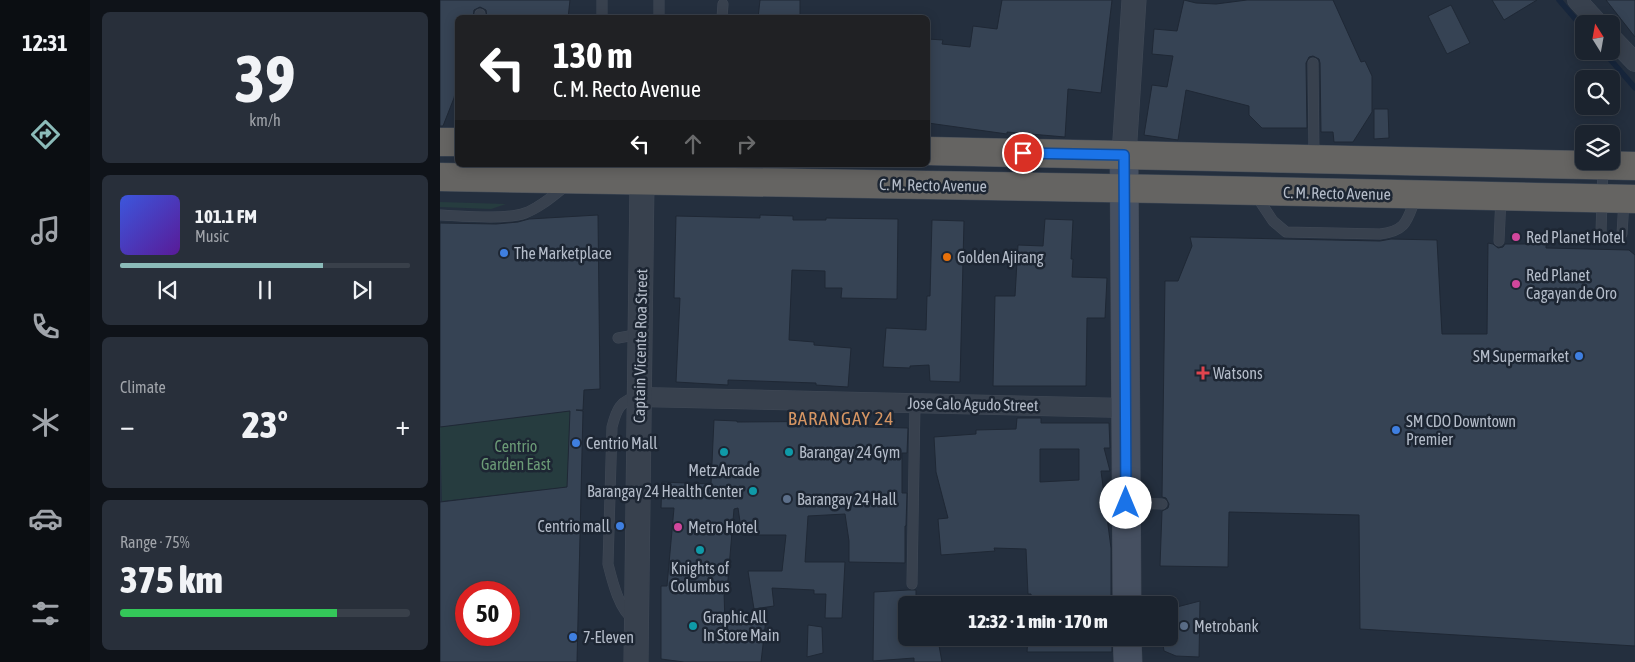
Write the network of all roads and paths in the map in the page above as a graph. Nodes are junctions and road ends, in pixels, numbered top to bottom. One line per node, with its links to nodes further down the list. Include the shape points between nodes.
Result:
1 (602, 0): 6 (lane)
2 (659, 0): 7 (lane)
3 (1134, 0): 16 (street)
4 (1577, 0): 9 (street)
5 (723, 4): 8 (lane)
6 (602, 15)
7 (659, 15)
8 (722, 15)
9 (1591, 15)
10 (1620, 46): 11 (street)
11 (1635, 62)
12 (1313, 63): 17 (lane)
13 (440, 142): 14 (highway)
14 (455, 142)
15 (930, 151): 16 (highway, C. M. Recto Avenue)
16 (1124, 155): 17 (highway, C. M. Recto Avenue); 25 (main road)
17 (1314, 159): 18 (highway, C. M. Recto Avenue)
18 (1575, 164)
19 (1620, 166): 20 (highway, C. M. Recto Avenue)
20 (1635, 166)
21 (1606, 170): 29 (lane)
22 (440, 177): 23 (highway, C. M. Recto Avenue)
23 (575, 180): 24 (highway, C. M. Recto Avenue); 30 (lane, via 537,208 512,217)
24 (642, 181): 25 (highway, C. M. Recto Avenue); 34 (street, Captain Vicente Roa Street, via 630,336)
25 (1124, 189): 26 (highway, C. M. Recto Avenue); 36 (main road)
26 (1253, 191): 27 (highway, C. M. Recto Avenue); 27 (lane, via 1273,221 1286,232 1380,234 1392,233 1402,227)
27 (1416, 194): 28 (highway, C. M. Recto Avenue)
28 (1501, 196): 29 (highway, C. M. Recto Avenue); 33 (lane)
29 (1620, 199): 31 (lane); 32 (lane)
30 (440, 215)
31 (1601, 233)
32 (1622, 234)
33 (1499, 241)
34 (640, 397): 35 (street, Jose Calo Agudo Street); 42 (street, Captain Vicente Roa Street)
35 (915, 403): 36 (street, Jose Calo Agudo Street); 39 (lane)
36 (1126, 408): 37 (main road)
37 (1126, 503): 38 (lane); 40 (main road)
38 (1162, 504)
39 (912, 584)
40 (1127, 596)
41 (1127, 646): 43 (main road)
42 (636, 662)
43 (1128, 662)

